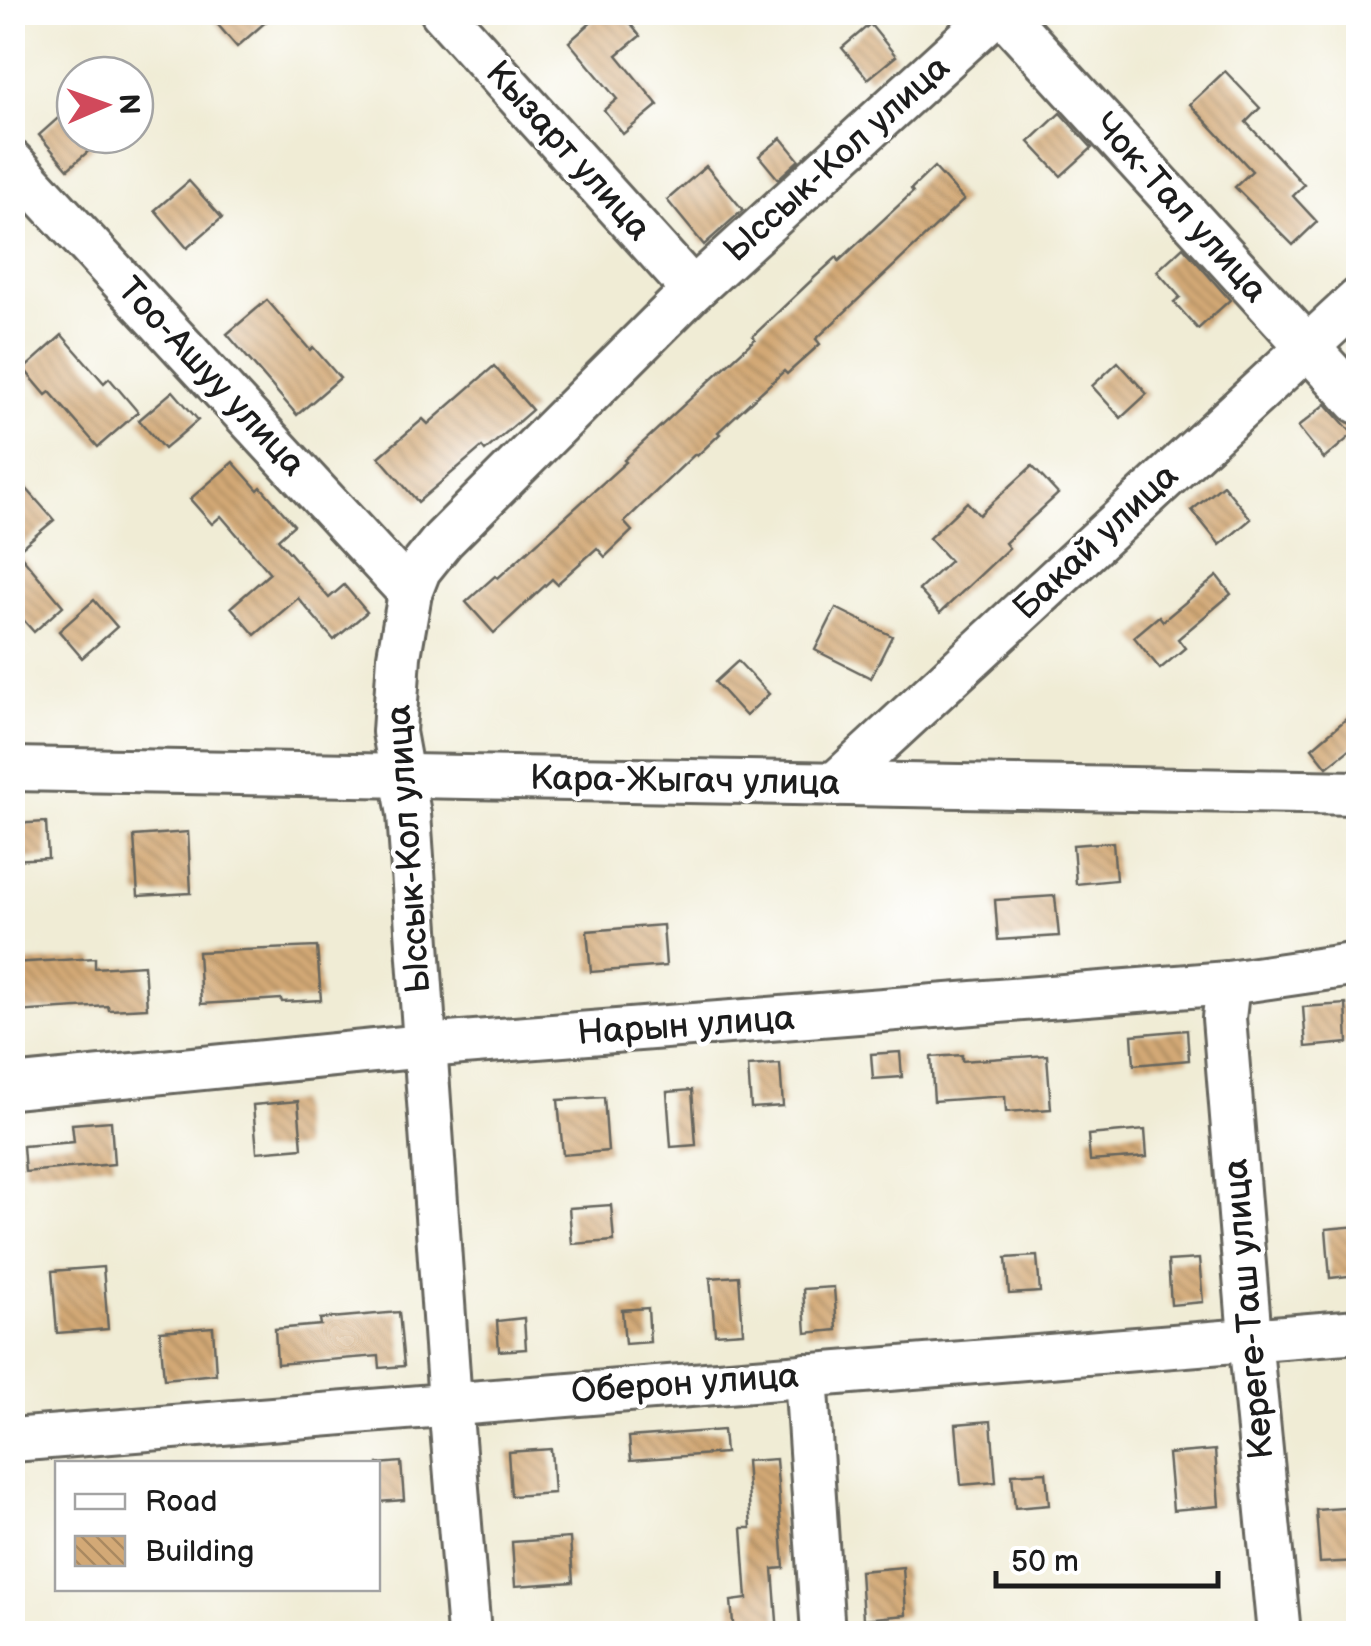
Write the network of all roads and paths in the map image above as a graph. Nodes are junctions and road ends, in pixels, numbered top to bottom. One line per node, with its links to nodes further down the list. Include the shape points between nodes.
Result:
1 (442, 12): 4 (street, Кызарт улица)
2 (999, 12): 4 (street, Ыссык-Кол улица); 6 (street, Чок-Тал улица)
3 (12, 162): 8 (street, Тоо-Ашуу улица)
4 (693, 290): 8 (street, Ыссык-Кол улица, via 443,540)
5 (1358, 300): 6 (street, Бакай улица)
6 (1306, 346): 7 (street, Чок-Тал улица); 11 (street, Бакай улица)
7 (1358, 402)
8 (410, 593): 10 (street, Ыссык-Кол улица, via 394,732)
9 (19, 762): 10 (street, Кара-Жыгач улица)
10 (402, 775): 11 (street, Кара-Жыгач улица); 15 (street, Ыссык-Кол улица)
11 (835, 784): 12 (street, Кара-Жыгач улица)
12 (1358, 793)
13 (1358, 964): 14 (street, Нарын улица)
14 (1228, 984): 15 (street, Нарын улица); 18 (street, Кереге-Таш улица, via 1224,1018)
15 (424, 1046): 16 (street, Нарын улица); 20 (street, Ыссык-Кол улица)
16 (12, 1087)
17 (1358, 1330): 18 (street, Оберон улица)
18 (1250, 1338): 19 (street, Оберон улица); 24 (street, Кереге-Таш улица)
19 (806, 1375): 20 (street, Оберон улица); 23 (street)
20 (450, 1402): 21 (street, Оберон улица); 22 (street, Ыссык-Кол улица)
21 (12, 1440)
22 (470, 1634)
23 (823, 1634)
24 (1279, 1634)

